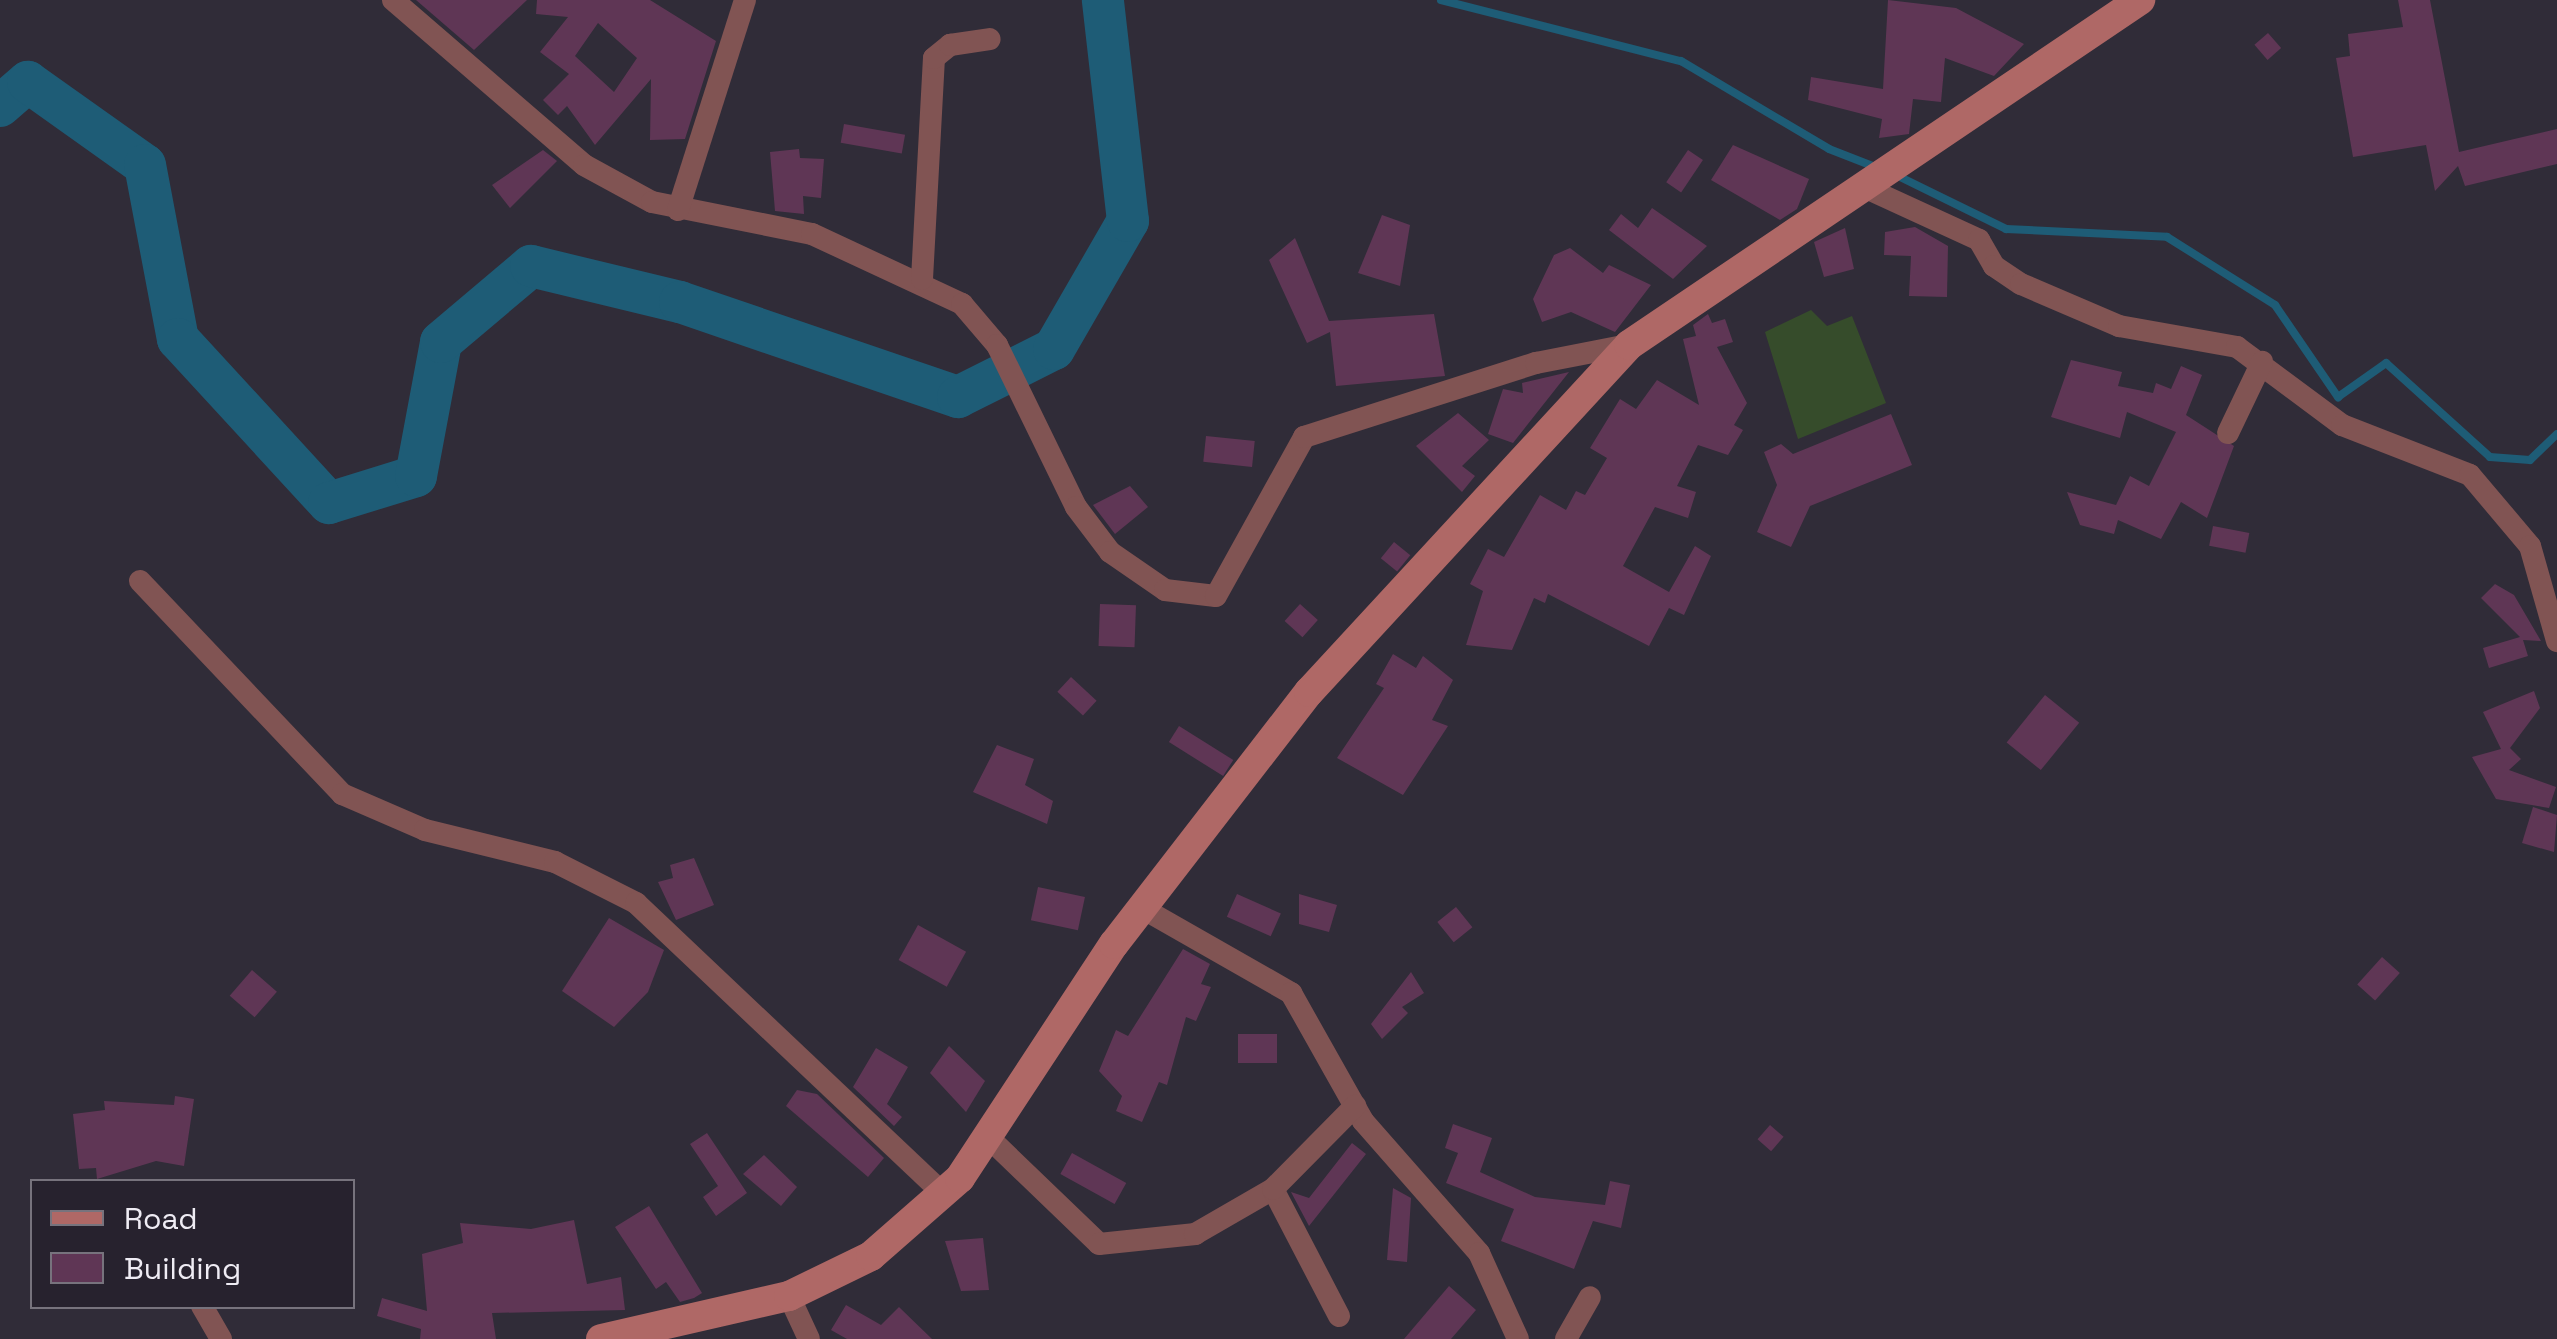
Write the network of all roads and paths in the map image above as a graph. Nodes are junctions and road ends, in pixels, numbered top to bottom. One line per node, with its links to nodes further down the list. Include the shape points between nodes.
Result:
1 (393, 0): 6 (street, via 584,165)
2 (745, 0): 6 (street)
3 (2140, 0): 5 (street)
4 (990, 40): 7 (street, via 950,46 934,58)
5 (1868, 185): 8 (street); 9 (street, via 1980,240 2005,276 2080,311 2237,347)
6 (678, 210): 7 (street, via 812,234)
7 (922, 280): 8 (street, via 962,304 997,345 1076,507 1110,552 1165,590 1216,596 1304,438 1536,363)
8 (1629, 345): 13 (street, via 1309,692)
9 (2262, 362): 10 (street); 12 (street, via 2342,425 2470,476 2530,546)
10 (2228, 433)
11 (140, 580): 17 (street, via 342,794 425,830 555,862 636,904)
12 (2557, 640)
13 (1142, 908): 14 (street, via 1291,993); 15 (street)
14 (1355, 1106): 16 (street); 25 (street, via 1478,1253)
15 (988, 1137): 16 (street, via 1099,1244 1195,1234); 17 (street)
16 (1274, 1189): 21 (street)
17 (943, 1193): 18 (street, via 871,1256)
18 (789, 1296): 23 (street); 24 (street)
19 (1590, 1298): 26 (street)
20 (204, 1309): 22 (street)
21 (1338, 1316)
22 (221, 1339)
23 (601, 1339)
24 (809, 1339)
25 (1518, 1339)
26 (1566, 1339)

